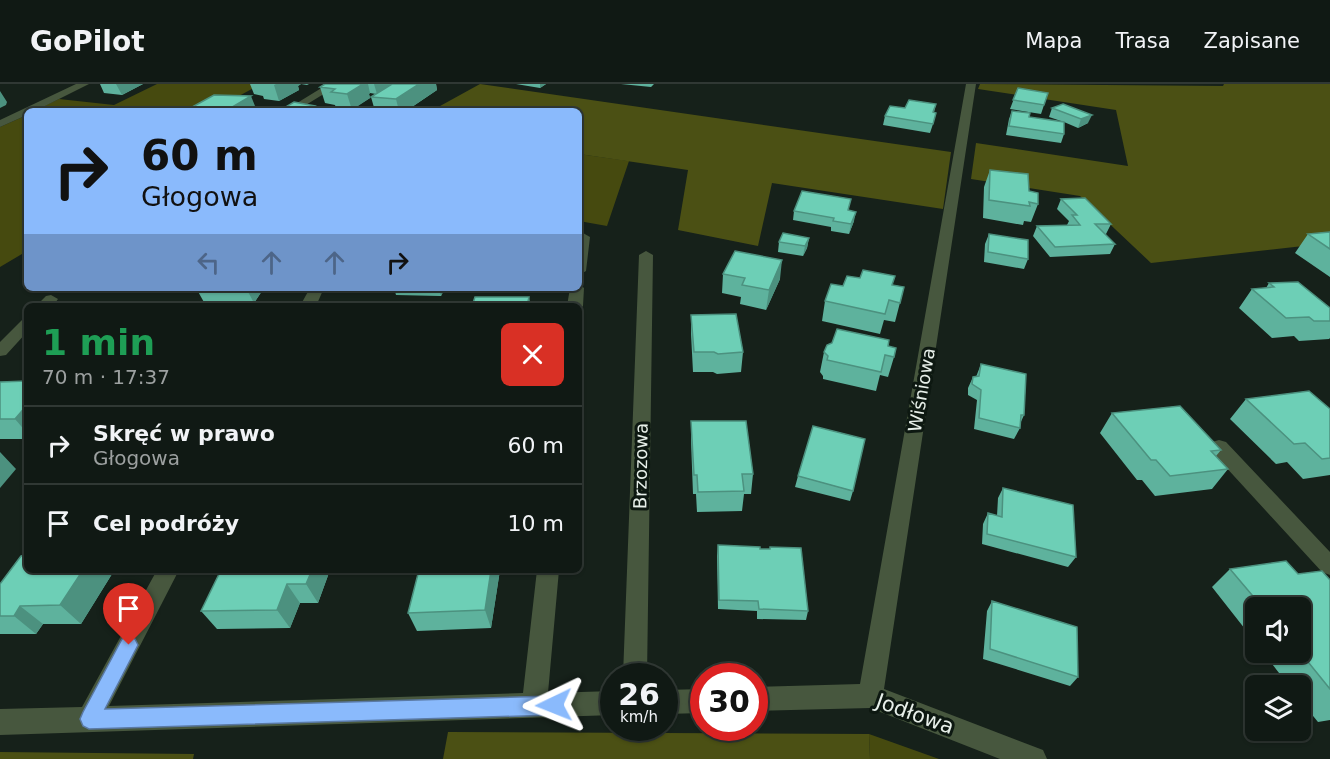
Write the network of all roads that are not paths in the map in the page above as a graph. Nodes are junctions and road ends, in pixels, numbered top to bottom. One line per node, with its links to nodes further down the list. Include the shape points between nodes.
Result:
1 (84, 84): 4 (street)
2 (335, 84): 5 (street)
3 (971, 84): 18 (street, Wiśniowa)
4 (34, 108)
5 (294, 108)
6 (24, 113): 7 (street)
7 (0, 124)
8 (583, 237): 9 (street)
9 (582, 246)
10 (646, 255): 17 (street, Brzozowa)
11 (24, 326): 12 (street)
12 (0, 351)
13 (1219, 447): 14 (street)
14 (1330, 566)
15 (166, 573): 22 (street)
16 (548, 573): 21 (street)
17 (635, 663)
18 (870, 696): 19 (street, Jodłowa); 24 (street, Jodłowa)
19 (768, 699)
20 (600, 704): 21 (street)
21 (534, 706): 22 (street)
22 (89, 719): 23 (street)
23 (0, 722)
24 (1034, 759)

